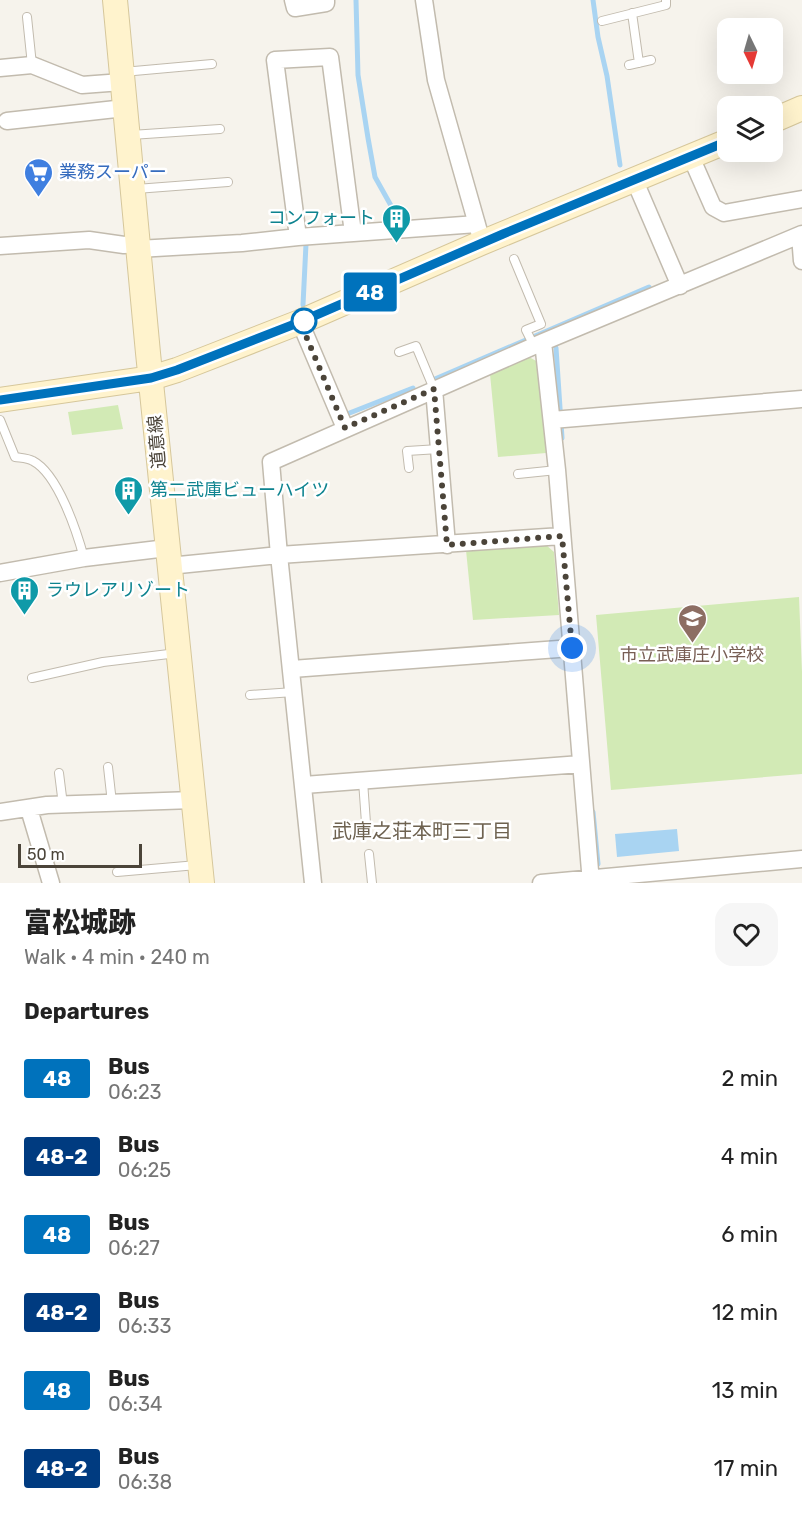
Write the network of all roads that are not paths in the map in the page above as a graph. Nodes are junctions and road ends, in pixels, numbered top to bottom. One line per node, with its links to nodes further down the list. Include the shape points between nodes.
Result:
1 (115, 0): 15 (street, 道意線)
2 (293, 0): 3 (street, via 295,8)
3 (326, 0)
4 (424, 0): 29 (street, via 436,81)
5 (666, 0): 6 (lane, via 666,5)
6 (632, 13): 8 (lane); 10 (lane)
7 (27, 17): 12 (lane)
8 (602, 21)
9 (651, 60): 10 (lane)
10 (639, 63): 13 (lane)
11 (212, 64): 15 (lane)
12 (32, 65): 14 (street); 15 (street, via 82,85)
13 (629, 65)
14 (0, 68)
15 (122, 77): 16 (street, 道意線)
16 (125, 108): 19 (street); 21 (street, 道意線)
17 (802, 108): 18 (street)
18 (783, 116)
19 (7, 121)
20 (220, 129): 21 (lane)
21 (127, 135): 26 (street, 道意線)
22 (717, 146): 23 (street)
23 (691, 157): 24 (street); 27 (street, via 713,207 724,213)
24 (634, 179): 29 (street); 36 (street)
25 (228, 182): 26 (lane)
26 (132, 189): 33 (street, 道意線)
27 (802, 199)
28 (353, 232): 29 (street); 31 (street); 31 (street, via 330,57 275,60)
29 (479, 234): 37 (street)
30 (801, 234): 35 (street); 36 (street)
31 (298, 237): 33 (street)
32 (0, 246): 33 (street, via 89,240)
33 (138, 246): 40 (street, 道意線)
34 (514, 259): 38 (lane, via 541,324 526,330)
35 (802, 261)
36 (680, 286): 38 (street)
37 (300, 322): 40 (street); 46 (street)
38 (534, 341): 41 (street); 44 (street)
39 (399, 352): 41 (lane, via 416,346)
40 (151, 378): 43 (street); 54 (street, 道意線)
41 (434, 389): 46 (street); 47 (street)
42 (802, 399): 44 (street)
43 (0, 400)
44 (557, 419): 49 (street)
45 (0, 420): 55 (lane, via 15,457 32,460 53,484 74,522)
46 (345, 428): 53 (street, via 271,462)
47 (439, 449): 48 (lane, via 407,451); 52 (street)
48 (409, 468)
49 (557, 470): 50 (lane); 51 (street)
50 (518, 474)
51 (562, 536): 52 (street); 57 (street)
52 (447, 545): 53 (street)
53 (279, 555): 54 (street); 59 (street)
54 (168, 557): 55 (street); 58 (street, 道意線)
55 (84, 558): 56 (street)
56 (0, 573)
57 (572, 648): 59 (street); 63 (street)
58 (178, 653): 60 (lane, via 103,662); 68 (street, 道意線)
59 (292, 669): 61 (street)
60 (32, 678)
61 (294, 692): 62 (lane); 67 (street)
62 (250, 695)
63 (581, 764): 66 (street); 78 (street)
64 (108, 767): 69 (lane)
65 (59, 773): 70 (lane)
66 (363, 781): 67 (street); 73 (lane)
67 (303, 785): 80 (street)
68 (193, 800): 69 (street); 77 (street, 道意線)
69 (112, 803): 70 (street)
70 (63, 805): 71 (street)
71 (29, 809): 72 (street); 79 (street)
72 (0, 812)
73 (366, 823)
74 (369, 854): 81 (lane)
75 (802, 859): 78 (street)
76 (117, 872): 77 (lane)
77 (201, 874)
78 (590, 880): 82 (street)
79 (51, 883)
80 (313, 883)
81 (372, 883)
82 (541, 883)

